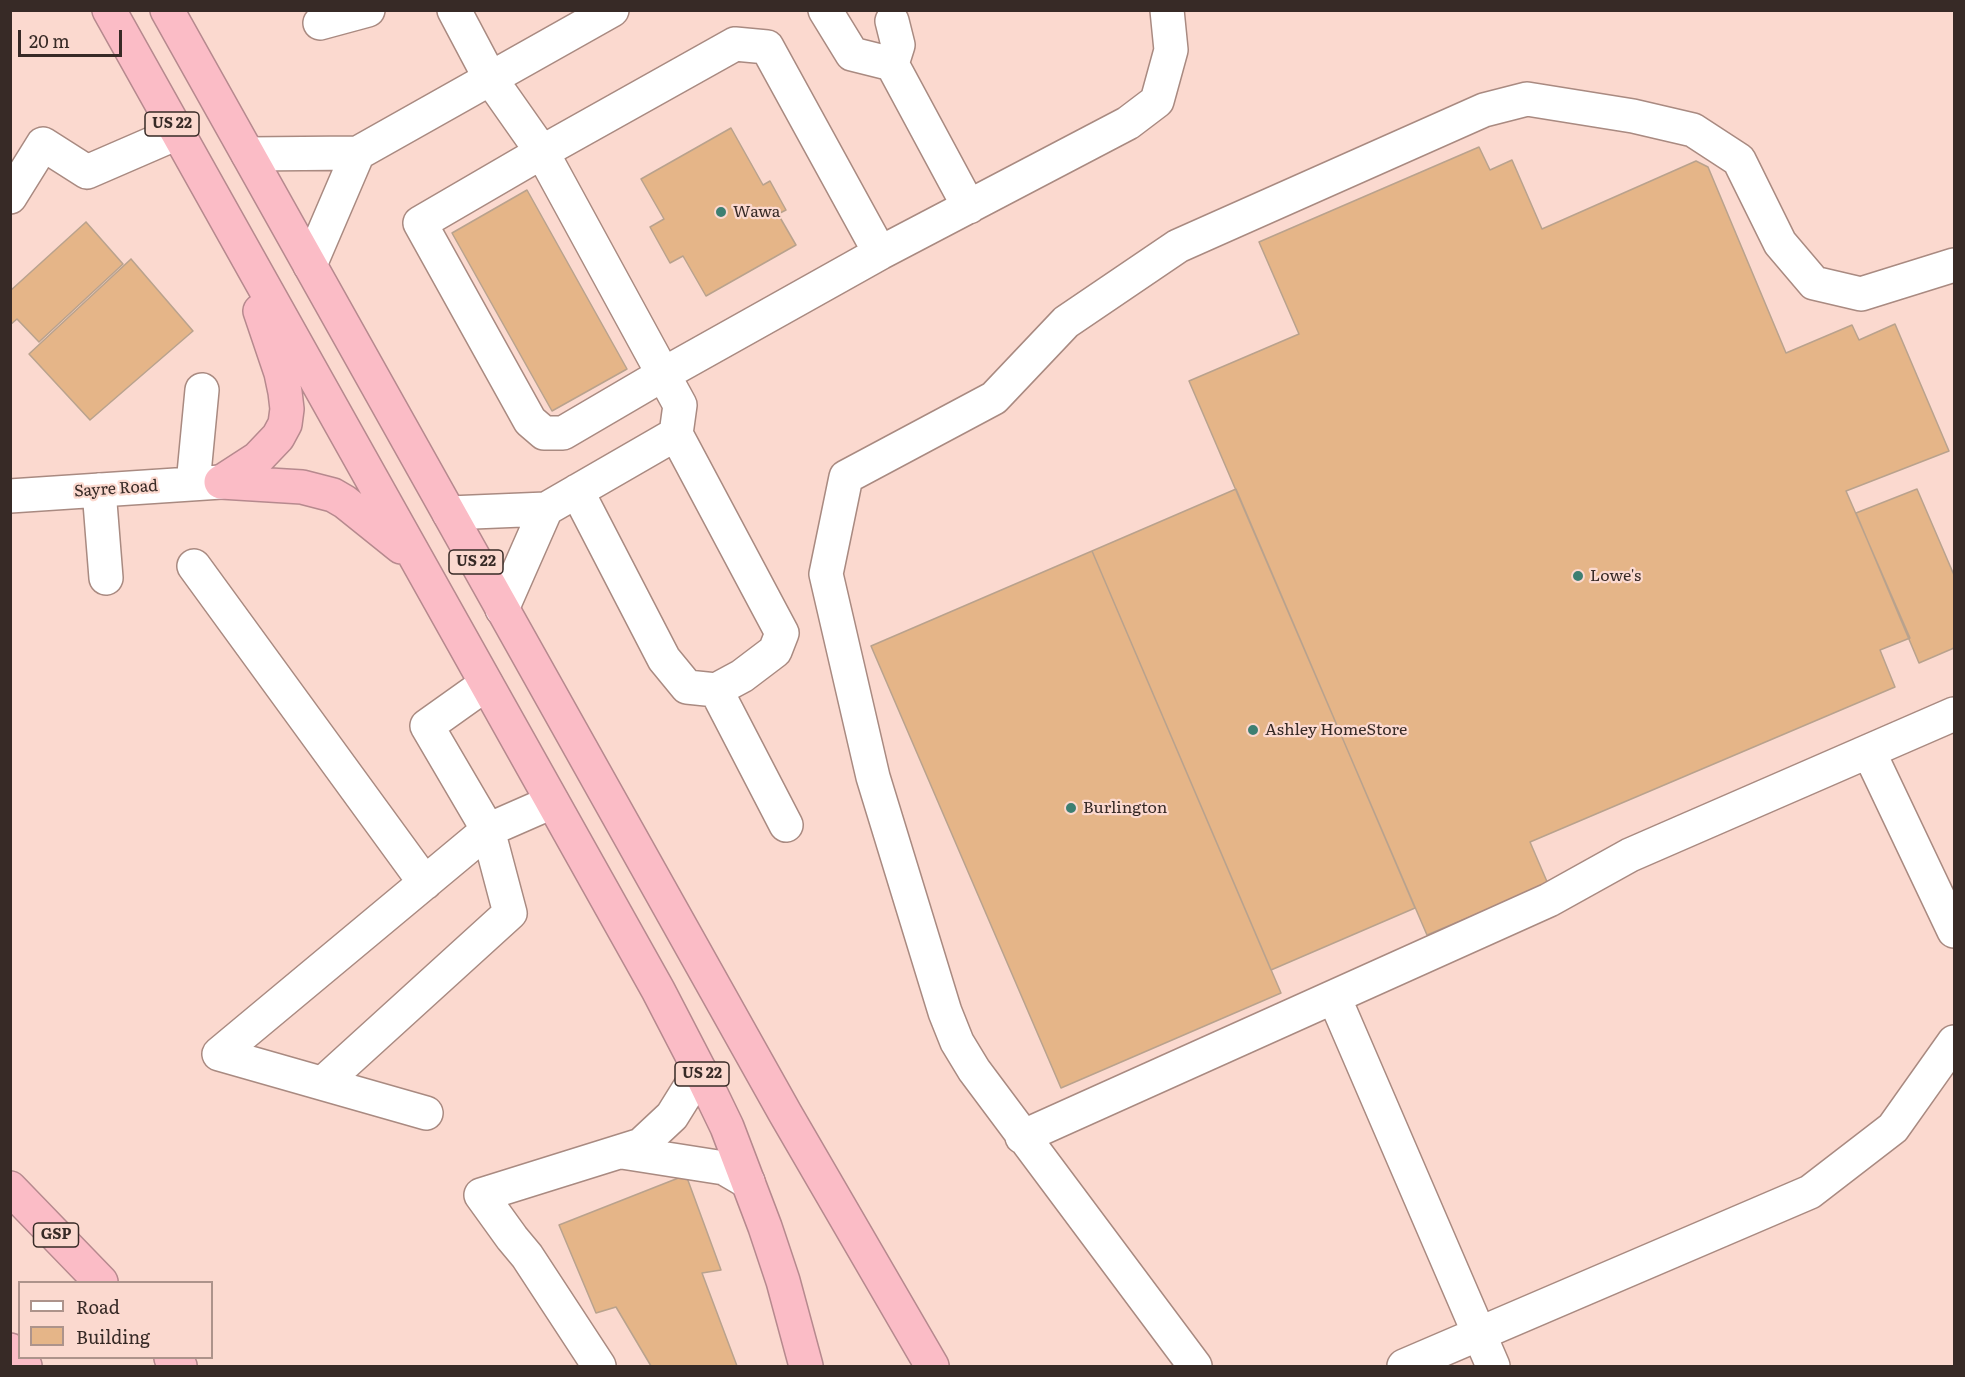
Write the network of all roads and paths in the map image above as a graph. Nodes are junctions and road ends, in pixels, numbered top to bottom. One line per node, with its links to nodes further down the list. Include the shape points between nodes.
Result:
1 (109, 10): 12 (highway, US 22)
2 (167, 10): 15 (highway, US 22)
3 (368, 10): 9 (street)
4 (454, 10): 11 (street)
5 (612, 10): 11 (street)
6 (825, 10): 10 (street, via 852,54)
7 (1167, 10): 17 (street, via 1171,50 1157,101 1128,123)
8 (892, 21): 10 (street, via 898,45)
9 (320, 23)
10 (892, 64): 17 (street)
11 (490, 78): 13 (street); 14 (street)
12 (177, 133): 16 (street, via 87,172 43,144); 18 (highway, US 22)
13 (542, 152): 19 (street, via 735,44 767,47); 22 (street); 22 (street, via 420,222 530,421 544,433 563,433)
14 (358, 153): 15 (street); 20 (street)
15 (248, 154): 20 (highway, US 22)
16 (10, 197)
17 (969, 207): 19 (street)
18 (236, 238): 25 (highway, via 281,373 285,424 269,448 243,469); 31 (highway, US 22)
19 (880, 253): 22 (street)
20 (310, 265): 30 (highway, US 22)
21 (1954, 265): 49 (street, via 1861,294 1814,283 1780,243 1739,160 1693,130 1527,99 1484,110 1178,246 1066,322 994,398 846,477 826,574 873,777 957,1042)
22 (662, 375): 24 (street, via 680,405)
23 (202, 390): 25 (street)
24 (676, 434): 27 (street); 36 (street, via 782,633 775,651)
25 (207, 483): 26 (street, Sayre Road); 31 (highway, via 302,487 333,495)
26 (99, 490): 28 (street, Sayre Road); 33 (street)
27 (577, 491): 29 (street); 36 (street, via 664,659 687,687)
28 (10, 495)
29 (546, 509): 30 (street); 34 (street)
30 (449, 513): 34 (highway, US 22)
31 (416, 558): 35 (highway, US 22)
32 (194, 566): 42 (street)
33 (106, 578)
34 (502, 609): 57 (highway, US 22)
35 (486, 684): 39 (highway, US 22); 41 (street, via 427,726)
36 (716, 690): 40 (street)
37 (1954, 714): 38 (street)
38 (1869, 752): 43 (street); 44 (street, via 1630,855 1549,900)
39 (552, 802): 41 (street); 46 (highway, US 22)
40 (786, 825)
41 (488, 830): 42 (street); 47 (street, via 510,913)
42 (425, 883): 47 (street, via 219,1054)
43 (1954, 931)
44 (1334, 997): 49 (street); 54 (street)
45 (1954, 1042): 54 (street, via 1893,1128 1810,1192)
46 (700, 1071): 50 (street, via 672,1116 640,1145); 51 (highway, US 22)
47 (323, 1083): 48 (street)
48 (426, 1113)
49 (1022, 1137): 58 (street)
50 (622, 1152): 51 (street, via 724,1168); 55 (street, via 481,1195)
51 (748, 1182): 56 (highway, US 22, via 783,1281)
52 (10, 1188): 53 (highway, GSP)
53 (100, 1281)
54 (1480, 1336): 59 (street); 60 (street)
55 (599, 1366)
56 (806, 1366)
57 (932, 1366)
58 (1195, 1366)
59 (1404, 1366)
60 (1493, 1366)

